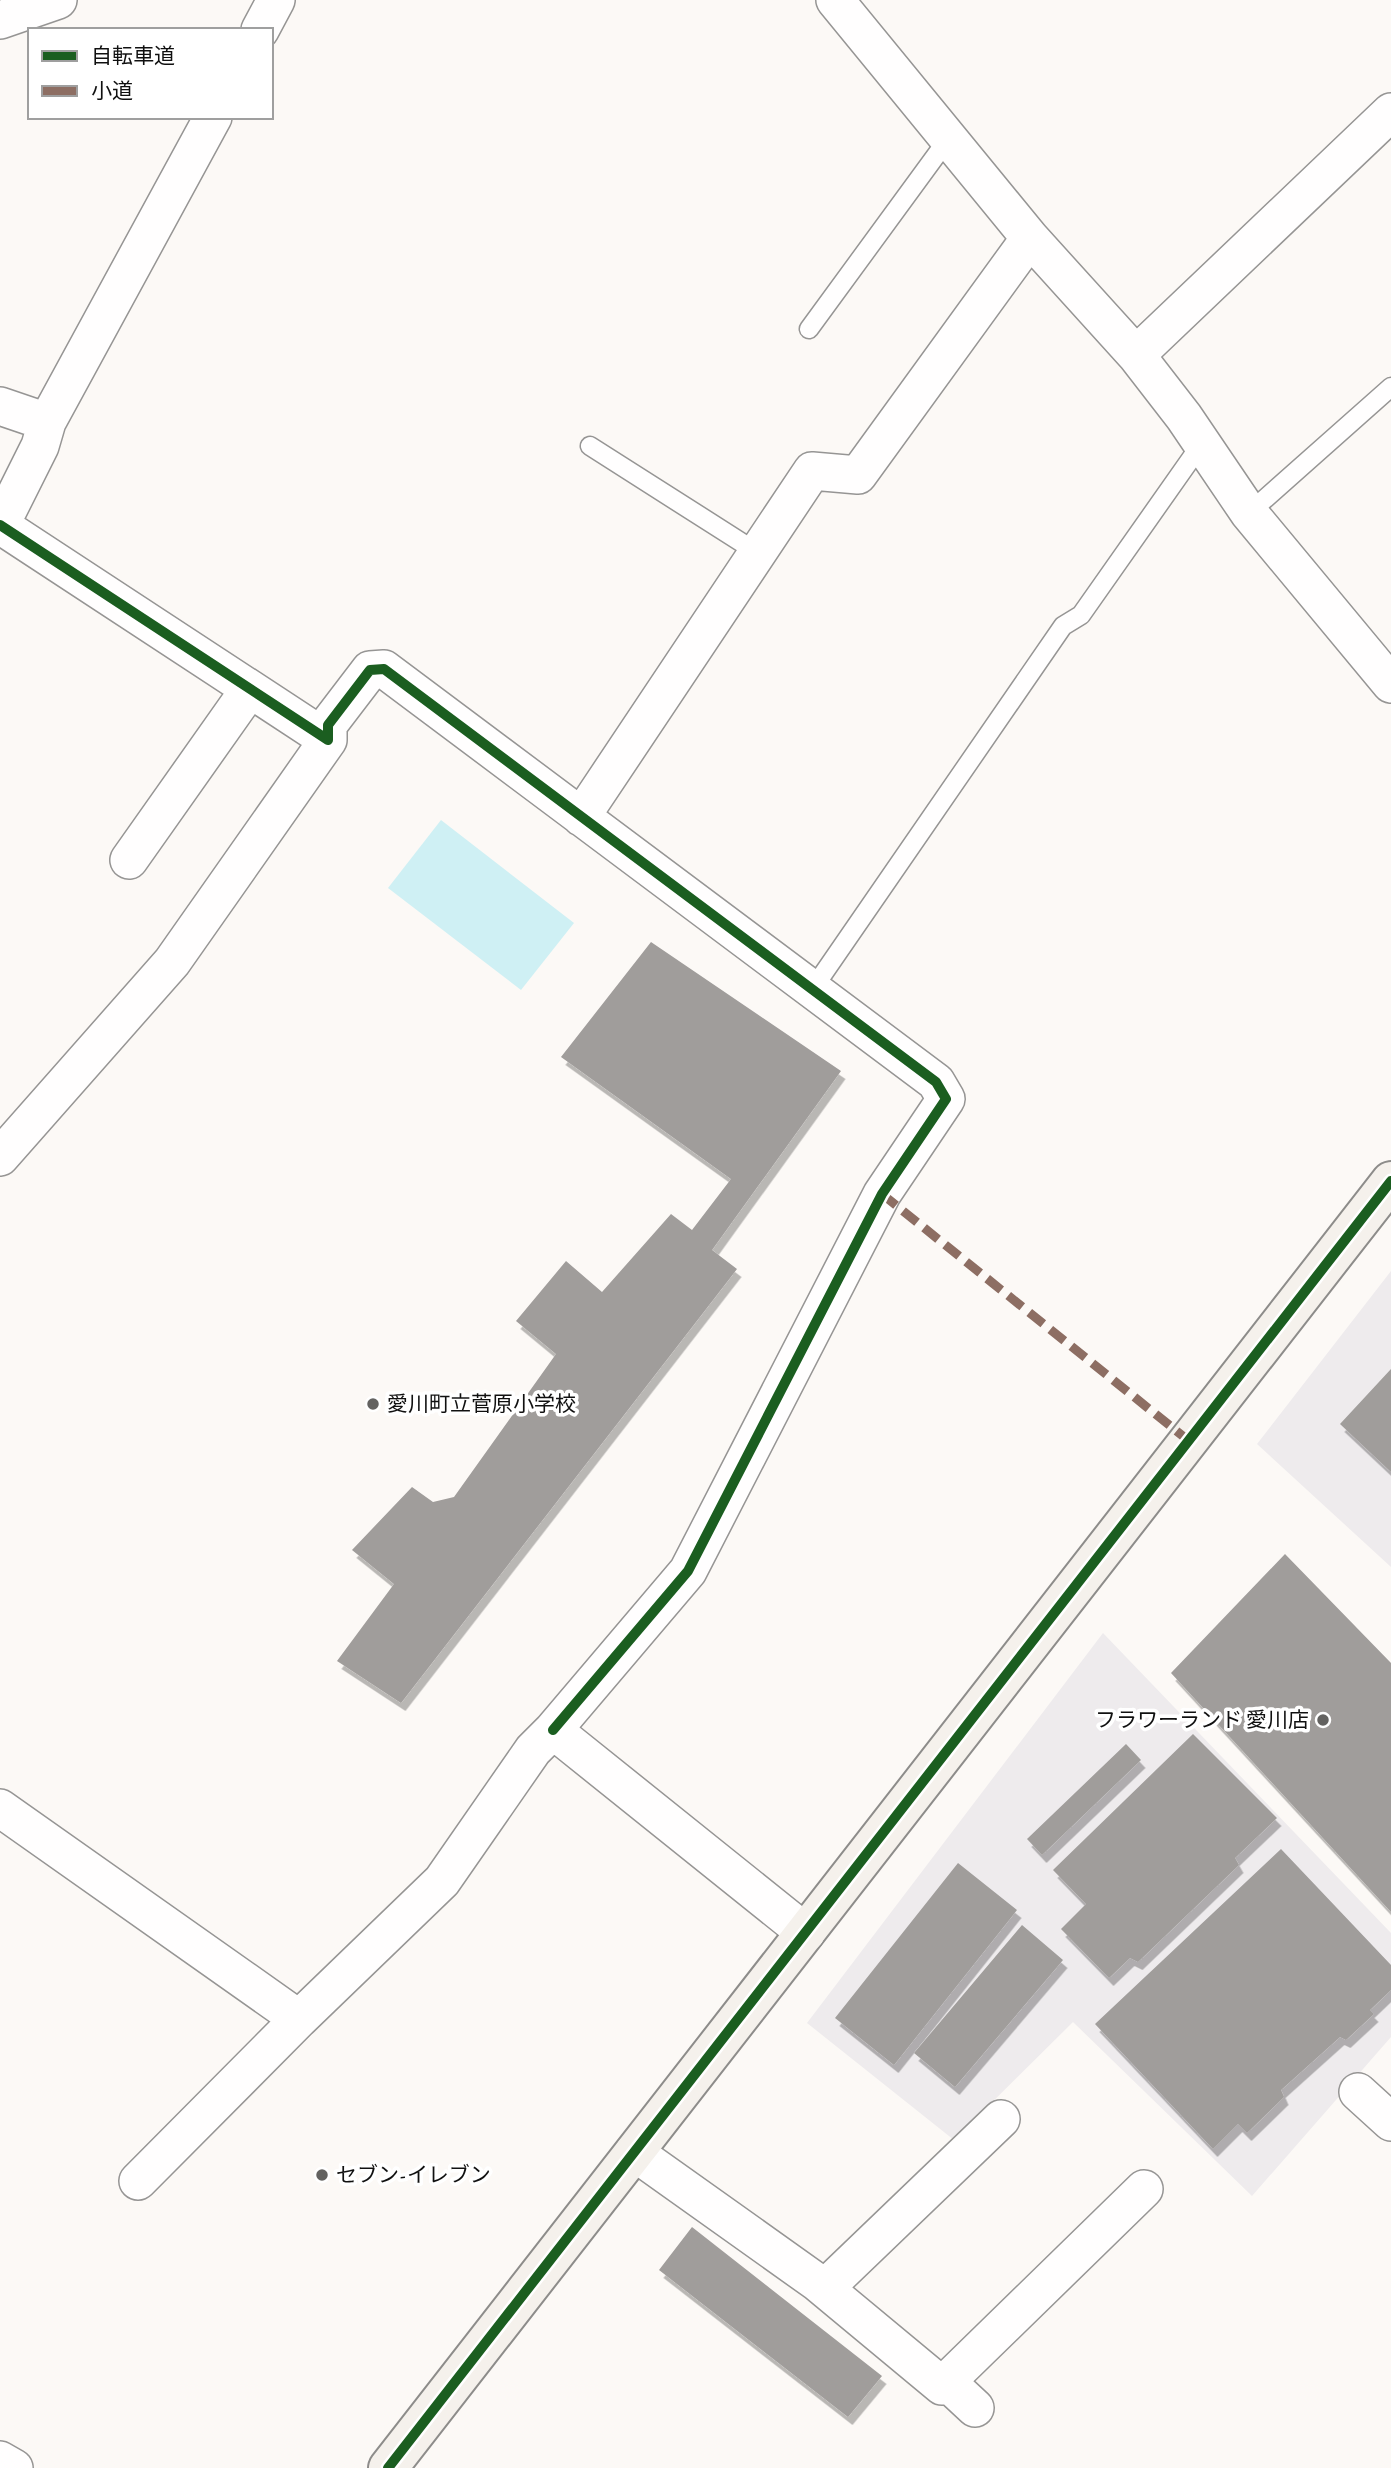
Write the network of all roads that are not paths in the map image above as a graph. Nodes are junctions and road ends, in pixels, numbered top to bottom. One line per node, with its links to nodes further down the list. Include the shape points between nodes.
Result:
1 (58, 0): 4 (street)
2 (276, 0): 5 (street)
3 (835, 0): 8 (street)
4 (0, 20)
5 (261, 28)
6 (1391, 112): 11 (street)
7 (212, 119): 14 (street)
8 (948, 139): 9 (street); 10 (lane)
9 (1030, 238): 11 (street); 19 (street, via 858,475 812,471)
10 (809, 329)
11 (1136, 355): 15 (street)
12 (1391, 387): 17 (lane)
13 (0, 406): 14 (street)
14 (47, 422): 18 (street, via 40,446)
15 (1202, 443): 17 (street); 25 (lane, via 1082,615 1063,626)
16 (590, 446): 19 (lane)
17 (1250, 513): 20 (street)
18 (0, 526): 21 (street)
19 (758, 553): 23 (street)
20 (1391, 684)
21 (249, 690): 22 (street); 24 (street)
22 (328, 740): 23 (street, via 328,725 370,670 384,669); 26 (street, via 172,962)
23 (581, 817): 25 (street)
24 (129, 860)
25 (812, 990): 28 (street, via 936,1082 946,1099 882,1194 688,1571)
26 (0, 1157)
27 (1391, 1181): 30 (street)
28 (552, 1730): 30 (street); 31 (street, via 533,1750 442,1881)
29 (0, 1808): 31 (street)
30 (806, 1933): 35 (street)
31 (299, 2019): 36 (street)
32 (1358, 2092): 34 (street)
33 (1001, 2119): 38 (street)
34 (1391, 2122)
35 (634, 2152): 38 (street); 43 (street)
36 (138, 2181)
37 (1144, 2189): 39 (street)
38 (825, 2288): 39 (street, via 942,2386)
39 (946, 2381): 40 (street)
40 (975, 2408)
41 (0, 2460): 42 (street)
42 (14, 2468)
43 (388, 2468)

